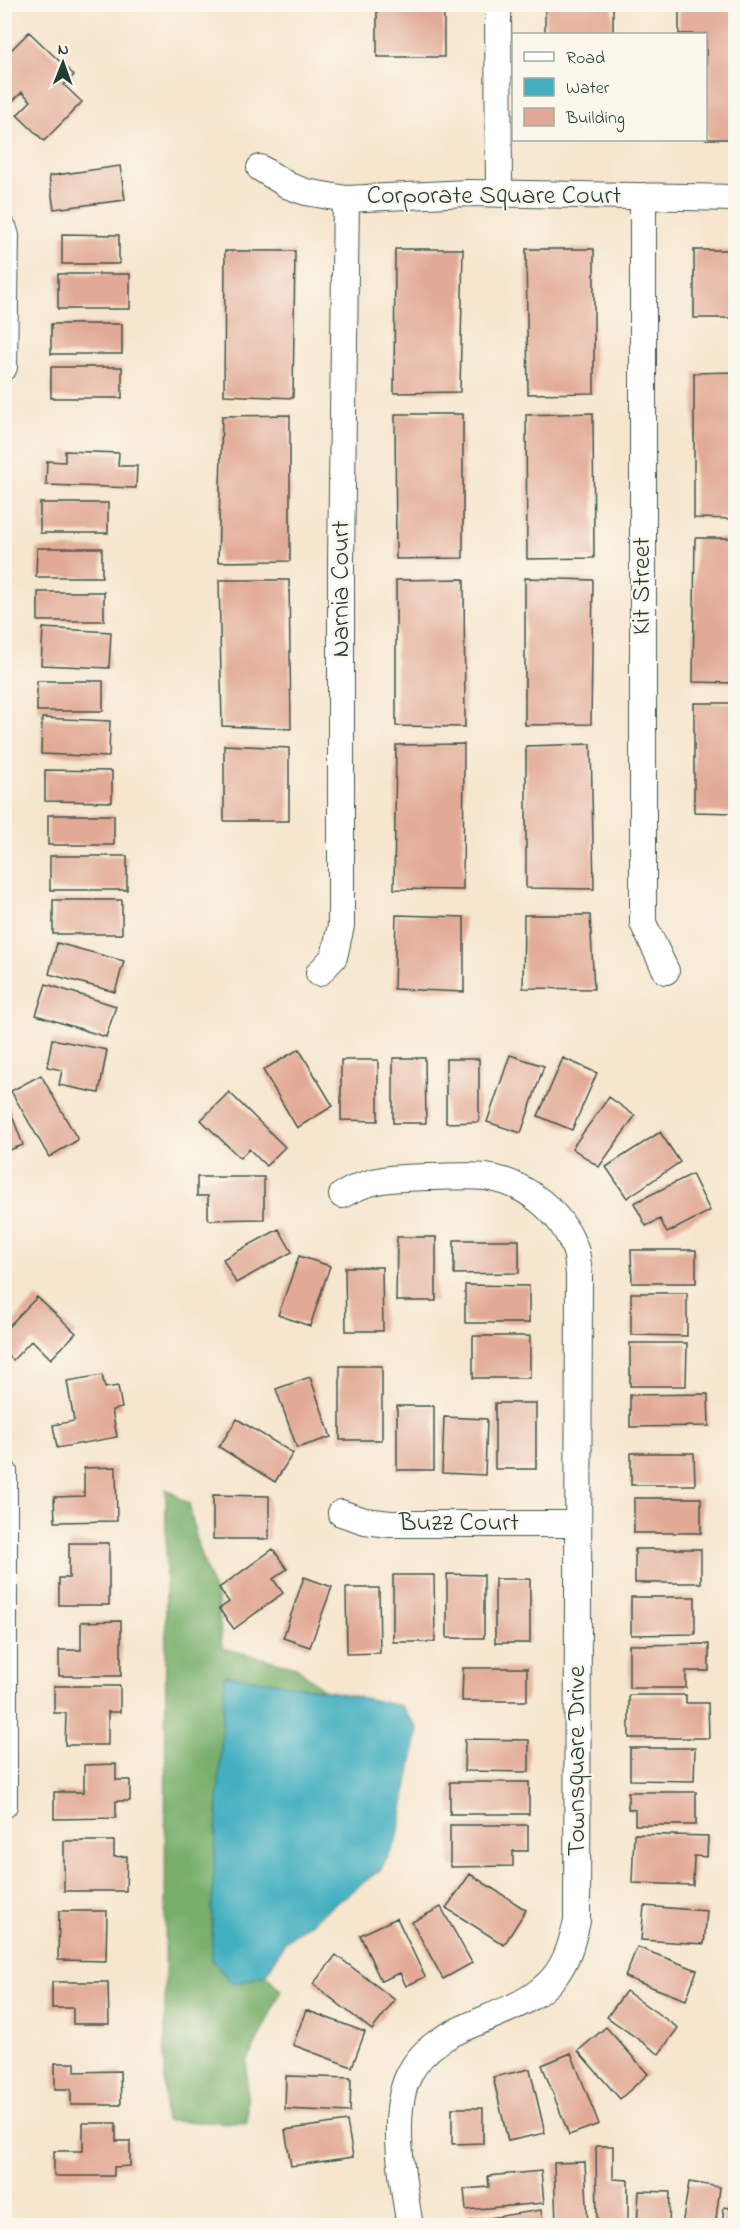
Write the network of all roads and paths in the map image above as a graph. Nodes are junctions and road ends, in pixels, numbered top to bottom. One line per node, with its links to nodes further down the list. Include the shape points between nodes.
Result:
1 (498, 4): 3 (street)
2 (260, 168): 6 (street, Corporate Square Court, via 289,186)
3 (499, 194): 4 (street, Corporate Square Court); 6 (street, Corporate Square Court)
4 (643, 196): 5 (street, Corporate Square Court); 9 (street, Kit Street, via 644,923)
5 (735, 198)
6 (346, 199): 10 (street, Narnia Court, via 341,926 334,957)
7 (4, 228): 8 (street)
8 (4, 368)
9 (666, 971)
10 (319, 972)
11 (342, 1195): 14 (street, Townsquare Drive, via 373,1180 486,1177 514,1184 537,1197 555,1215 576,1252 579,1275)
12 (4, 1473): 15 (street)
13 (341, 1513): 14 (street, Buzz Court, via 390,1524)
14 (578, 1524): 17 (street, Townsquare Drive, via 578,1890 569,1952 555,1976 536,1995 441,2040 421,2057 408,2077 401,2104 400,2133)
15 (5, 1696): 16 (street)
16 (4, 1804)
17 (410, 2226)

